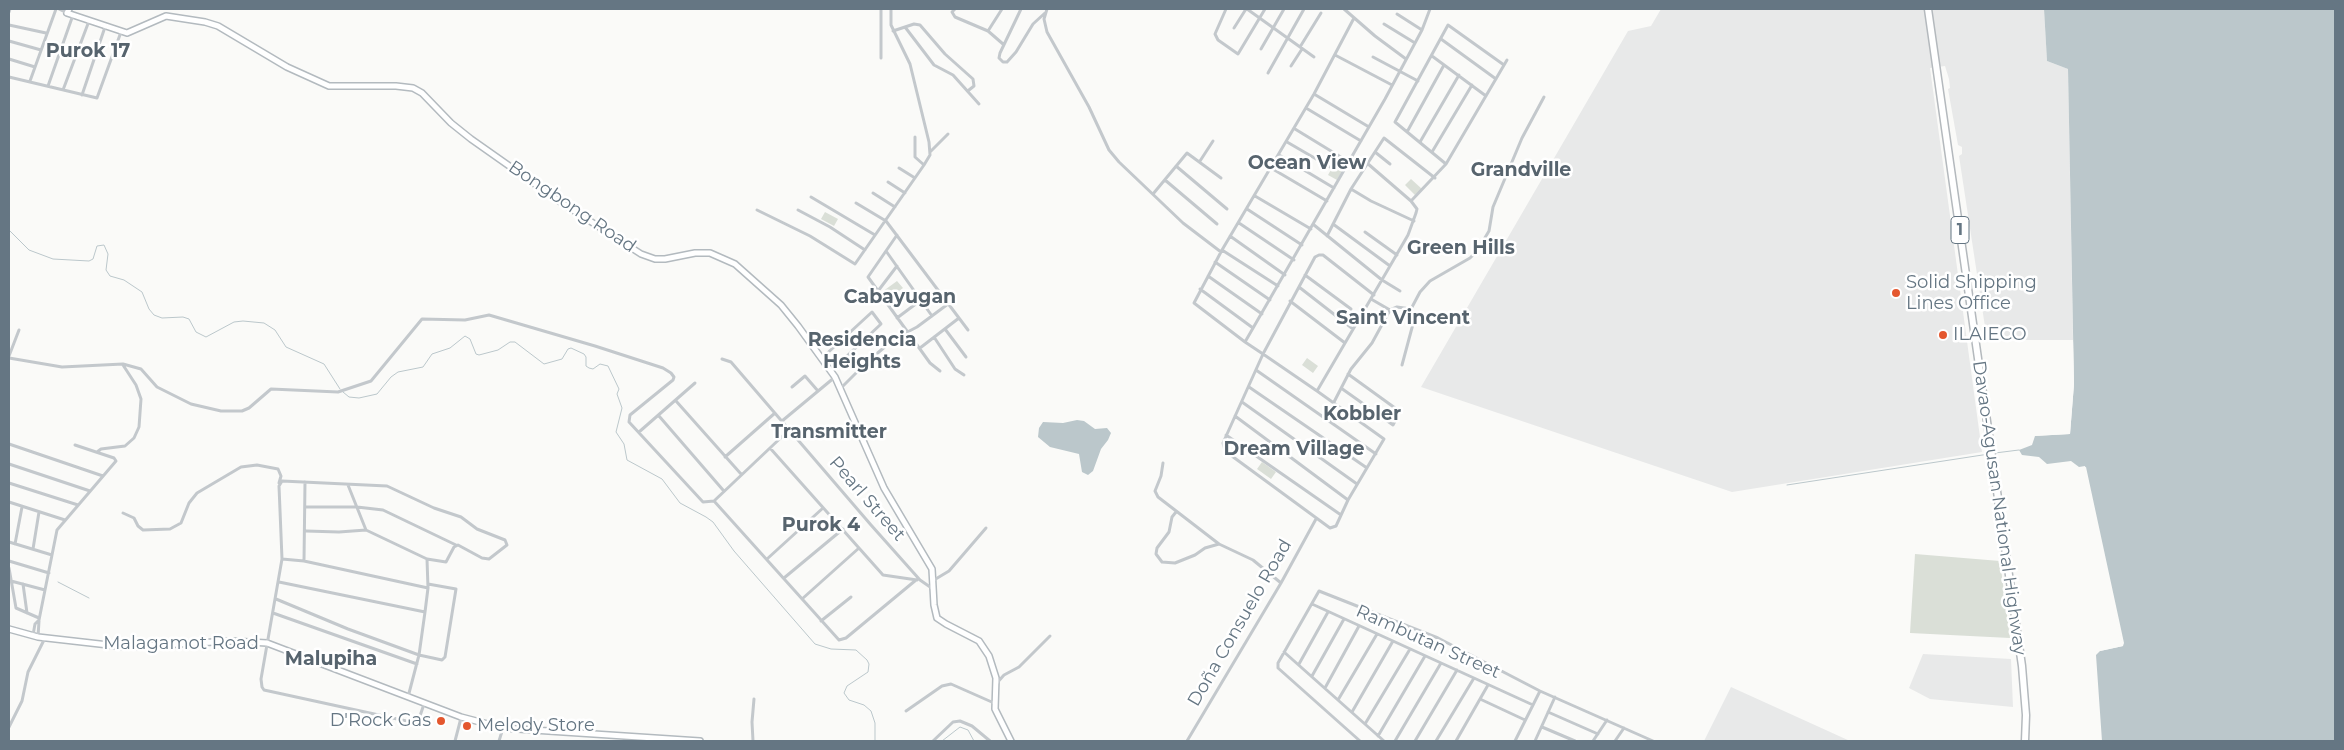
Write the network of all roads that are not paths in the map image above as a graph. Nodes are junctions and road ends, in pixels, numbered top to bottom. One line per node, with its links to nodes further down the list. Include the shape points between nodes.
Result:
1 (57, 9): 16 (street); 32 (street)
2 (881, 9): 45 (street)
3 (891, 9): 30 (street)
4 (955, 9): 28 (street, via 952,12 955,17)
5 (1002, 9): 28 (street)
6 (1021, 9): 37 (street)
7 (1226, 9): 19 (street, via 1215,34 1218,40 1238,54)
8 (1247, 9): 19 (street); 26 (street)
9 (1265, 9): 19 (street)
10 (1284, 9): 27 (street)
11 (1304, 9): 33 (street)
12 (1344, 9): 20 (street)
13 (1430, 9): 29 (street)
14 (1928, 9): 333 (highway, Davao-Agusan National Highway / 1, via 2025,690)
15 (1046, 11): 37 (street, via 1006,63 999,58); 103 (street, via 1047,32 1109,150)
16 (70, 12): 21 (street); 62 (street)
17 (1321, 13): 38 (street)
18 (1397, 14): 29 (street)
19 (1260, 18): 27 (street)
20 (1354, 18): 41 (street); 46 (street)
21 (89, 21): 24 (street); 63 (street)
22 (1384, 24): 36 (street)
23 (9, 25): 32 (street)
24 (105, 27): 31 (street); 66 (street)
25 (905, 28): 30 (street); 64 (street, via 934,65 950,73); 64 (street, via 920,25 973,79 974,86)
26 (1234, 28)
27 (1273, 28): 33 (street); 39 (street)
28 (988, 30): 37 (street)
29 (1422, 30): 36 (street)
30 (893, 31): 80 (street, via 912,71)
31 (121, 32): 66 (street, via 99,96); 170 (street, Bongbong Road, via 131,33 166,16 205,22 329,86 403,86 418,90 471,139 641,254 665,259 710,254 735,264 781,305)
32 (46, 34): 40 (street)
33 (1288, 38): 38 (street); 54 (street)
34 (1441, 39): 42 (street); 50 (street, via 1448,26); 57 (street)
35 (9, 41): 40 (street)
36 (1415, 43): 46 (street)
37 (1004, 44)
38 (1301, 48): 43 (street); 51 (street)
39 (1261, 49)
40 (41, 50): 52 (street)
41 (1335, 55): 60 (street); 65 (street)
42 (1432, 56): 49 (street); 58 (street)
43 (1314, 57)
44 (1373, 57): 53 (street)
45 (881, 58)
46 (1406, 58): 53 (street)
47 (9, 60): 52 (street)
48 (1507, 60): 50 (street)
49 (1444, 65): 55 (street); 73 (street)
50 (1504, 65): 57 (street)
51 (1291, 66)
52 (35, 67): 59 (street)
53 (1400, 71): 58 (street); 60 (street)
54 (1268, 73)
55 (1459, 75): 61 (street); 79 (street)
56 (9, 77): 59 (street)
57 (1496, 79): 67 (street)
58 (1418, 81): 73 (street, via 1395,122)
59 (30, 82): 62 (street)
60 (1392, 85): 71 (street)
61 (1472, 85): 67 (street); 82 (street)
62 (48, 86): 63 (street)
63 (64, 90): 66 (street)
64 (969, 90): 69 (street)
65 (1314, 94): 70 (street); 71 (street)
66 (82, 95)
67 (1486, 96): 88 (street)
68 (1544, 97): 151 (street, via 1522,138 1496,199 1489,231 1477,251 1426,284)
69 (979, 104)
70 (1306, 108): 72 (street); 77 (street)
71 (1369, 127): 77 (street)
72 (1295, 129): 78 (street); 85 (street)
73 (1407, 132): 79 (street)
74 (948, 134): 80 (street)
75 (915, 137): 89 (street, via 915,157)
76 (1213, 141): 84 (street)
77 (1361, 141): 85 (street)
78 (1287, 142): 83 (street); 91 (street)
79 (1420, 142): 82 (street)
80 (930, 151): 89 (street)
81 (1375, 152): 86 (street); 87 (street); 96 (street, via 1384,138)
82 (1432, 152): 88 (street)
83 (1279, 155): 93 (street); 99 (street)
84 (1200, 162): 90 (street, via 1188,153); 95 (street)
85 (1349, 162): 99 (street)
86 (1367, 163): 100 (street); 107 (street)
87 (1390, 164)
88 (1446, 164): 96 (street)
89 (924, 165): 94 (street)
90 (1176, 166): 97 (street); 110 (street)
91 (1330, 167)
92 (899, 168): 94 (street)
93 (1271, 168): 104 (street); 106 (street)
94 (915, 178): 102 (street)
95 (1221, 178)
96 (1435, 178): 107 (street)
97 (1165, 180): 103 (street); 117 (street)
98 (888, 182): 102 (street)
99 (1334, 188): 106 (street)
100 (1351, 188): 115 (street); 118 (street)
101 (873, 193): 109 (street)
102 (905, 193): 109 (street)
103 (1153, 194): 129 (street, via 1183,223)
104 (1255, 196): 111 (street); 120 (street)
105 (811, 197): 123 (street)
106 (1327, 201): 119 (street)
107 (1411, 201): 115 (street, via 1417,209)
108 (856, 203): 114 (street)
109 (895, 207): 114 (street)
110 (1227, 209)
111 (1247, 209): 116 (street); 126 (street)
112 (757, 210): 127 (street, via 810,236 855,264)
113 (798, 210): 127 (street)
114 (886, 221): 122 (street); 123 (street)
115 (1414, 221): 130 (street)
116 (1239, 223): 124 (street); 131 (street)
117 (1217, 224)
118 (1333, 224): 125 (street); 134 (street)
119 (1314, 225): 120 (street); 125 (street)
120 (1311, 229): 126 (street)
121 (1365, 232): 130 (street)
122 (897, 235): 128 (street); 149 (street)
123 (875, 236): 127 (street)
124 (1230, 236): 129 (street); 135 (street)
125 (1327, 236): 138 (street)
126 (1302, 245): 131 (street)
127 (865, 250)
128 (886, 251): 133 (street); 142 (street, via 868,277)
129 (1222, 251): 132 (street); 139 (street)
130 (1397, 255): 134 (street)
131 (1294, 260): 135 (street)
132 (1216, 262): 137 (street); 147 (street)
133 (897, 266): 142 (street); 146 (street)
134 (1390, 266): 138 (street)
135 (1285, 275): 139 (street)
136 (1305, 275): 140 (street); 144 (street, via 1315,257 1321,255); 150 (street)
137 (1208, 276): 141 (street); 153 (street)
138 (1382, 280): 143 (street); 144 (street)
139 (1278, 286): 147 (street)
140 (1298, 287): 148 (street); 159 (street)
141 (1200, 289): 157 (street); 164 (street, via 1195,305)
142 (878, 291): 155 (street)
143 (1400, 291)
144 (1374, 295): 145 (street)
145 (1371, 299): 152 (street); 159 (street)
146 (921, 300): 154 (street); 155 (street)
147 (1270, 300): 153 (street)
148 (1290, 301): 165 (street); 167 (street)
149 (948, 304): 154 (street); 156 (street)
150 (1351, 309)
151 (1411, 309): 152 (street, via 1397,307); 173 (street, via 1413,324)
152 (1390, 310): 177 (street, via 1372,343)
153 (1262, 314): 157 (street)
154 (932, 316): 162 (street)
155 (897, 318): 162 (street)
156 (959, 318): 158 (street); 161 (street)
157 (1253, 328): 164 (street)
158 (945, 329): 163 (street); 169 (street)
159 (1353, 329): 165 (street)
160 (19, 330): 168 (street)
161 (968, 330)
162 (908, 333): 166 (street); 183 (street, via 894,339)
163 (934, 337): 166 (street); 178 (street, via 955,369)
164 (1245, 342): 167 (street)
165 (1345, 343): 186 (street)
166 (920, 348): 176 (street)
167 (1263, 354): 174 (street); 186 (street)
168 (9, 357): 172 (street, via 62,367)
169 (966, 357)
170 (822, 358): 175 (street, Bongbong Road); 175 (street, via 872,312 881,324)
171 (722, 360): 190 (street, Pearl Street, via 731,362)
172 (123, 364): 195 (street, via 141,369 157,387 191,404 222,411 242,411 271,389 338,392 371,381 422,319 466,320 489,315 672,373 672,380 630,415 630,422); 200 (street, via 139,392 139,427 125,446)
173 (1402, 365)
174 (1256, 370): 182 (street); 201 (street)
175 (831, 371): 179 (street, Bongbong Road)
176 (940, 371)
177 (1348, 374): 184 (street); 184 (street, via 1395,408 1396,421 1393,425)
178 (964, 375)
179 (835, 377): 183 (street, Bongbong Road); 185 (street)
180 (695, 383): 187 (street)
181 (792, 386): 185 (street, via 805,376)
182 (1249, 386): 188 (street); 205 (street)
183 (841, 388): 249 (street, Bongbong Road, via 876,472 932,569)
184 (1341, 388): 189 (street)
185 (818, 391): 193 (street)
186 (1317, 391): 189 (street)
187 (676, 401): 191 (street); 202 (street)
188 (1242, 402): 192 (street); 211 (street)
189 (1334, 402): 201 (street, via 1384,439)
190 (775, 413): 193 (street, Pearl Street); 202 (street)
191 (659, 416): 195 (street); 213 (street)
192 (1235, 416): 196 (street); 215 (street)
193 (782, 421): 194 (street, Pearl Street)
194 (789, 430): 199 (street); 248 (street, Pearl Street)
195 (639, 432): 216 (street, via 695,495 706,503)
196 (1226, 435): 226 (street); 227 (street, via 1222,445 1225,451)
197 (9, 444): 207 (street)
198 (75, 445): 200 (street)
199 (770, 448): 206 (street); 222 (street)
200 (97, 452): 207 (street, via 116,460)
201 (1376, 454): 205 (street)
202 (725, 457): 206 (street)
203 (1163, 463): 224 (street, via 1155,494)
204 (9, 464): 214 (street)
205 (1367, 468): 211 (street)
206 (741, 474): 213 (street)
207 (103, 476): 214 (street)
208 (305, 482): 210 (street, via 285,480); 212 (street); 220 (street)
209 (9, 483): 218 (street)
210 (279, 484): 225 (street, via 280,472 274,468 241,467 197,492 181,523 170,529 143,530 134,518); 240 (street)
211 (1357, 484): 215 (street)
212 (348, 485): 221 (street); 236 (street, via 391,487 461,517 477,529 508,543 489,559)
213 (723, 490): 216 (street)
214 (90, 492): 218 (street)
215 (1348, 500): 226 (street)
216 (714, 501): 242 (street)
217 (9, 502): 219 (street)
218 (78, 505): 228 (street)
219 (22, 506): 223 (street); 234 (street)
220 (305, 507): 221 (street); 232 (street)
221 (357, 507): 231 (street); 236 (street, via 390,513)
222 (824, 508): 230 (street); 242 (street)
223 (39, 512): 228 (street); 238 (street)
224 (1176, 512): 235 (street); 235 (street, via 1169,532 1157,548 1156,554 1162,562 1175,562)
225 (122, 513)
226 (1340, 515): 227 (street, via 1332,528)
227 (1316, 519): 252 (street, Doña Consuelo Road)
228 (65, 520): 239 (street, via 57,530)
229 (986, 528): 249 (street, via 949,571)
230 (843, 529): 237 (street); 247 (street)
231 (366, 530): 232 (street); 241 (street)
232 (306, 531): 244 (street)
233 (9, 542): 234 (street)
234 (15, 544): 238 (street)
235 (1219, 544): 252 (street, via 1253,560)
236 (456, 545): 241 (street, via 446,562)
237 (859, 548): 248 (street, via 883,575); 259 (street)
238 (33, 549): 239 (street)
239 (52, 556): 246 (street)
240 (282, 559): 244 (street); 251 (street)
241 (427, 559): 254 (street)
242 (767, 559): 247 (street)
243 (9, 561): 246 (street)
244 (304, 561): 254 (street)
245 (9, 568): 250 (street)
246 (48, 573): 255 (street)
247 (784, 578): 259 (street)
248 (918, 580): 256 (street, Pearl Street); 267 (street, via 844,639 835,638)
249 (934, 580): 256 (street, Bongbong Road)
250 (11, 581): 253 (street); 264 (street, via 16,608)
251 (279, 582): 258 (street); 262 (street)
252 (1281, 583): 319 (street, Doña Consuelo Road)
253 (23, 584): 255 (street); 264 (street)
254 (428, 586): 262 (street); 278 (street, via 456,590 445,659)
255 (45, 590): 265 (street)
256 (934, 590): 287 (street, Bongbong Road, via 938,618 983,645 993,665)
257 (851, 597): 267 (street)
258 (276, 599): 261 (street); 278 (street)
259 (802, 599): 267 (street)
260 (1312, 604): 263 (street, Rambutan Street); 277 (street); 289 (street, via 1319,591 1438,638)
261 (273, 612): 275 (street); 281 (street)
262 (425, 612): 278 (street)
263 (1328, 612): 266 (street, Rambutan Street); 282 (street)
264 (27, 614): 265 (street)
265 (39, 619): 271 (street)
266 (1344, 619): 268 (street, Rambutan Street); 284 (street)
267 (820, 621)
268 (1359, 626): 270 (street, Rambutan Street); 288 (street)
269 (9, 629): 271 (street, Malagamot Road)
270 (1377, 634): 274 (street, Rambutan Street); 294 (street)
271 (35, 636): 273 (street, Malagamot Road)
272 (1050, 636): 287 (street, via 1018,667 1004,674)
273 (45, 638): 275 (street, Malagamot Road, via 126,647 231,641); 306 (street, via 28,672 19,710)
274 (1393, 641): 276 (street, Rambutan Street); 299 (street)
275 (267, 643): 290 (street, Malagamot Road); 295 (street, via 261,679 264,690 410,722 419,719)
276 (1410, 649): 279 (street, Rambutan Street); 304 (street)
277 (1284, 652): 282 (street); 320 (street, via 1278,663 1279,670)
278 (419, 655): 281 (street)
279 (1426, 656): 280 (street, Rambutan Street); 311 (street)
280 (1441, 663): 283 (street, Rambutan Street); 322 (street)
281 (417, 664): 290 (street)
282 (1299, 665): 284 (street)
283 (1457, 670): 285 (street, Rambutan Street); 323 (street)
284 (1312, 676): 288 (street)
285 (1474, 678): 286 (street, Rambutan Street); 324 (street)
286 (1488, 684): 293 (street); 297 (street, Rambutan Street)
287 (996, 685): 296 (street, Bongbong Road)
288 (1325, 688): 294 (street)
289 (1540, 690): 291 (street); 297 (street)
290 (408, 697): 295 (street, Malagamot Road)
291 (1555, 697): 300 (street); 303 (street)
292 (754, 699): 315 (street)
293 (1480, 699): 302 (street); 325 (street)
294 (1338, 700): 299 (street)
295 (424, 703): 301 (street, Malagamot Road)
296 (994, 703): 298 (street, via 951,684 942,686); 318 (street, Bongbong Road)
297 (1533, 705): 302 (street)
298 (906, 711)
299 (1352, 712): 304 (street)
300 (1548, 712): 305 (street); 309 (street)
301 (461, 717): 307 (street, Malagamot Road); 312 (street)
302 (1526, 720): 326 (street)
303 (1607, 720): 308 (street); 309 (street)
304 (1364, 724): 311 (street)
305 (1541, 726): 327 (street); 328 (street)
306 (9, 727)
307 (503, 728): 313 (street); 314 (street, Malagamot Road)
308 (1624, 728): 310 (street); 330 (street)
309 (1598, 734): 329 (street)
310 (1640, 735): 331 (street); 332 (street)
311 (1378, 736): 321 (street)
312 (455, 741)
313 (499, 741)
314 (700, 741)
315 (753, 741)
316 (933, 741): 317 (street, via 953,722 960,720)
317 (990, 741)
318 (1010, 741)
319 (1187, 741)
320 (1360, 741)
321 (1384, 741)
322 (1395, 741)
323 (1415, 741)
324 (1436, 741)
325 (1456, 741)
326 (1514, 741)
327 (1535, 741)
328 (1576, 741)
329 (1593, 741)
330 (1615, 741)
331 (1636, 741)
332 (1653, 741)
333 (2025, 741)

